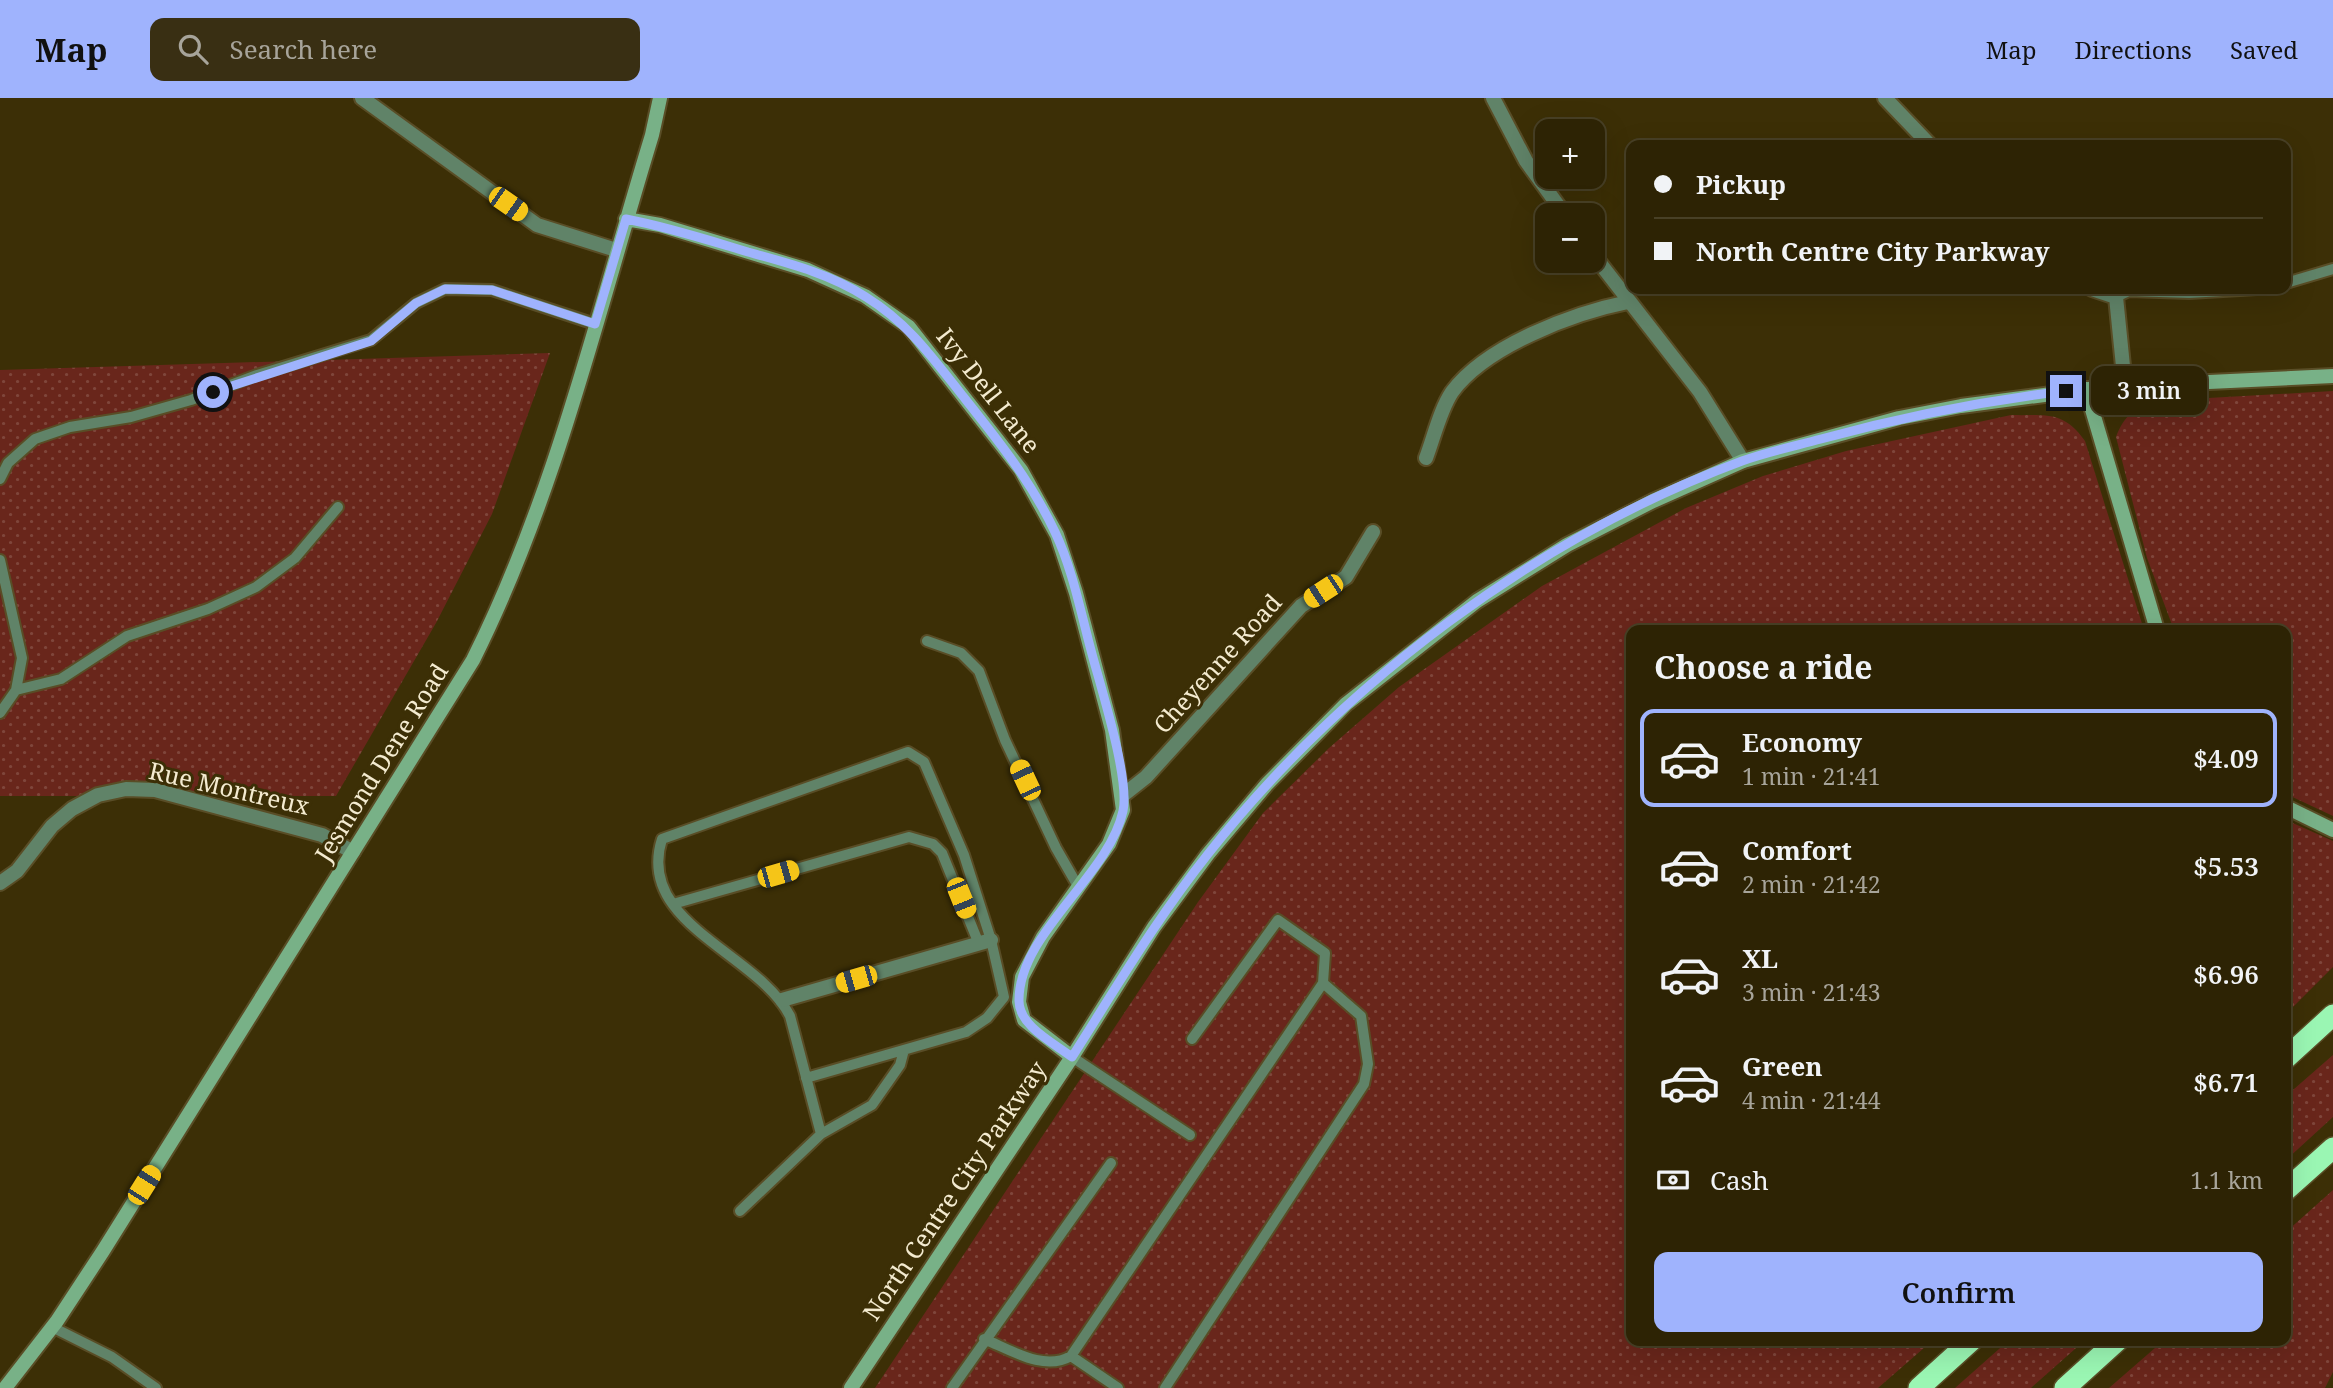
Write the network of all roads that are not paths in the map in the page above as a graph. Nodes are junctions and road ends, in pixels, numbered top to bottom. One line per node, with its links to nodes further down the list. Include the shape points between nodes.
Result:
1 (362, 98): 8 (street, via 537,225)
2 (660, 98): 7 (street, Jesmond Dene Road)
3 (1493, 98): 6 (street, via 1526,161)
4 (1885, 98): 5 (street)
5 (1925, 140)
6 (1556, 203)
7 (626, 219): 8 (street, Jesmond Dene Road); 30 (street, Ivy Dell Lane, via 808,270 865,296 909,327 1021,470 1057,535 1112,730)
8 (616, 250): 16 (street, Jesmond Dene Road)
9 (2333, 269): 11 (lane)
10 (1605, 271): 15 (street)
11 (2291, 282)
12 (2107, 294): 14 (street)
13 (2122, 294): 14 (lane)
14 (2116, 297): 18 (street)
15 (1628, 302): 20 (street, via 1551,326 1478,364 1451,394); 21 (street, via 1700,393)
16 (595, 324): 22 (lane, via 492,290 445,289 416,303 371,341 179,404 35,439 8,463); 33 (street, Jesmond Dene Road, via 542,501 508,591 474,660)
17 (2333, 376): 18 (street, North Centre City Parkway)
18 (2125, 386): 19 (street, North Centre City Parkway)
19 (2086, 389): 21 (street, North Centre City Parkway, via 1899,418); 26 (street)
20 (1426, 458)
21 (1743, 461): 46 (street, North Centre City Parkway, via 1559,550 1477,601 1346,704 1267,784 1208,854 1154,927)
22 (0, 479)
23 (338, 507): 28 (lane, via 295,558 257,587 127,636 61,679)
24 (1373, 533): 30 (street, Cheyenne Road, via 1346,577 1301,606 1146,777)
25 (0, 560): 28 (lane, via 22,658)
26 (2156, 625)
27 (927, 641): 35 (lane, via 961,653 979,671 1006,740)
28 (16, 690): 29 (lane)
29 (0, 713)
30 (1122, 796): 35 (street, Ivy Dell Lane, via 1123,810 1109,844)
31 (2291, 809): 32 (street)
32 (2333, 830)
33 (353, 852): 34 (street, Rue Montreux, via 322,835 155,790 125,789 98,795 72,809 52,826 17,871); 54 (street, Jesmond Dene Road)
34 (0, 883)
35 (1079, 888): 41 (street, Ivy Dell Lane, via 1022,977)
36 (673, 904): 37 (lane, via 909,837 933,844 942,853); 37 (lane, via 662,886 655,859 662,839 908,752 924,762 964,855); 40 (lane, via 688,924 768,984)
37 (985, 942): 39 (lane); 40 (street)
38 (1323, 983): 43 (lane, via 1325,953 1279,920); 58 (lane); 64 (lane, via 1361,1016 1368,1064 1364,1084)
39 (1004, 997): 41 (lane); 44 (lane, via 987,1018 966,1032)
40 (782, 1000): 47 (lane)
41 (1019, 1002): 46 (street, via 1024,1020)
42 (2333, 1016): 45 (highway)
43 (1192, 1039)
44 (904, 1050): 47 (lane); 48 (lane, via 900,1065 872,1105)
45 (2291, 1054)
46 (1072, 1057): 49 (lane); 61 (street, North Centre City Parkway)
47 (806, 1077): 48 (lane)
48 (821, 1134): 53 (lane)
49 (1189, 1135)
50 (2333, 1148): 52 (highway)
51 (1111, 1163): 55 (lane)
52 (2291, 1186)
53 (740, 1212)
54 (52, 1327): 59 (lane); 60 (street, Jesmond Dene Road)
55 (984, 1339): 58 (lane, via 1046,1364); 62 (lane)
56 (1965, 1346): 65 (highway)
57 (2111, 1346): 66 (highway)
58 (1071, 1356): 63 (lane)
59 (153, 1385)
60 (5, 1388)
61 (851, 1388)
62 (952, 1388)
63 (1118, 1388)
64 (1165, 1388)
65 (1919, 1388)
66 (2065, 1388)

